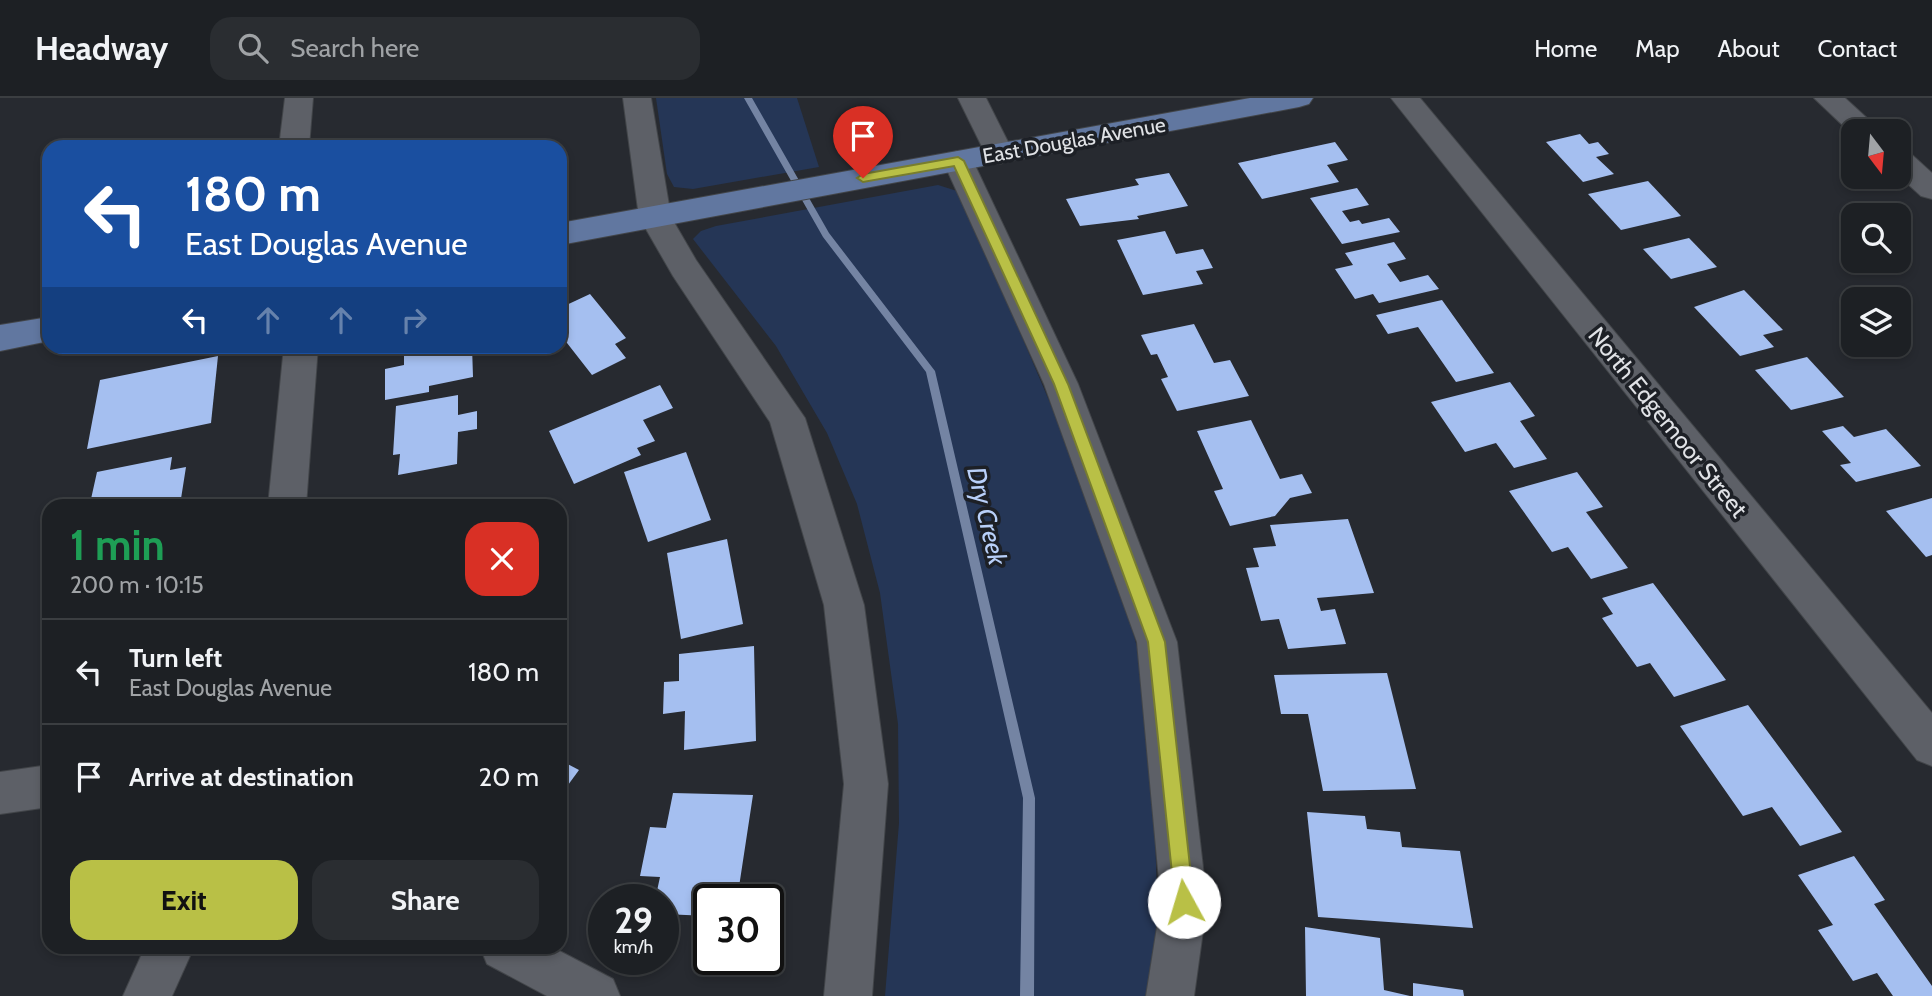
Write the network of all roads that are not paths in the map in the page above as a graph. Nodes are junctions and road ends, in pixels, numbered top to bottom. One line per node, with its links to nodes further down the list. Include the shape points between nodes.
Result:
1 (299, 98): 8 (street)
2 (637, 98): 13 (street)
3 (972, 98): 9 (street)
4 (1300, 98): 9 (main road, East Douglas Avenue)
5 (1405, 98): 19 (street, North Edgemoor Street)
6 (1828, 98): 7 (street)
7 (1852, 119)
8 (295, 140)
9 (999, 154): 10 (main road, East Douglas Avenue)
10 (958, 161): 13 (main road, East Douglas Avenue); 27 (street, via 1061,384 1157,642 1184,902)
11 (1911, 171): 12 (street)
12 (1932, 189)
13 (655, 217): 14 (main road, East Douglas Avenue); 26 (street, via 684,268 787,418 844,605 866,784)
14 (567, 233)
15 (42, 330): 16 (main road)
16 (0, 338)
17 (300, 354): 18 (street)
18 (288, 499)
19 (1932, 746)
20 (42, 787): 21 (street)
21 (0, 793)
22 (167, 954): 24 (street)
23 (517, 954): 25 (street)
24 (147, 996)
25 (596, 996)
26 (848, 996)
27 (1170, 996)

